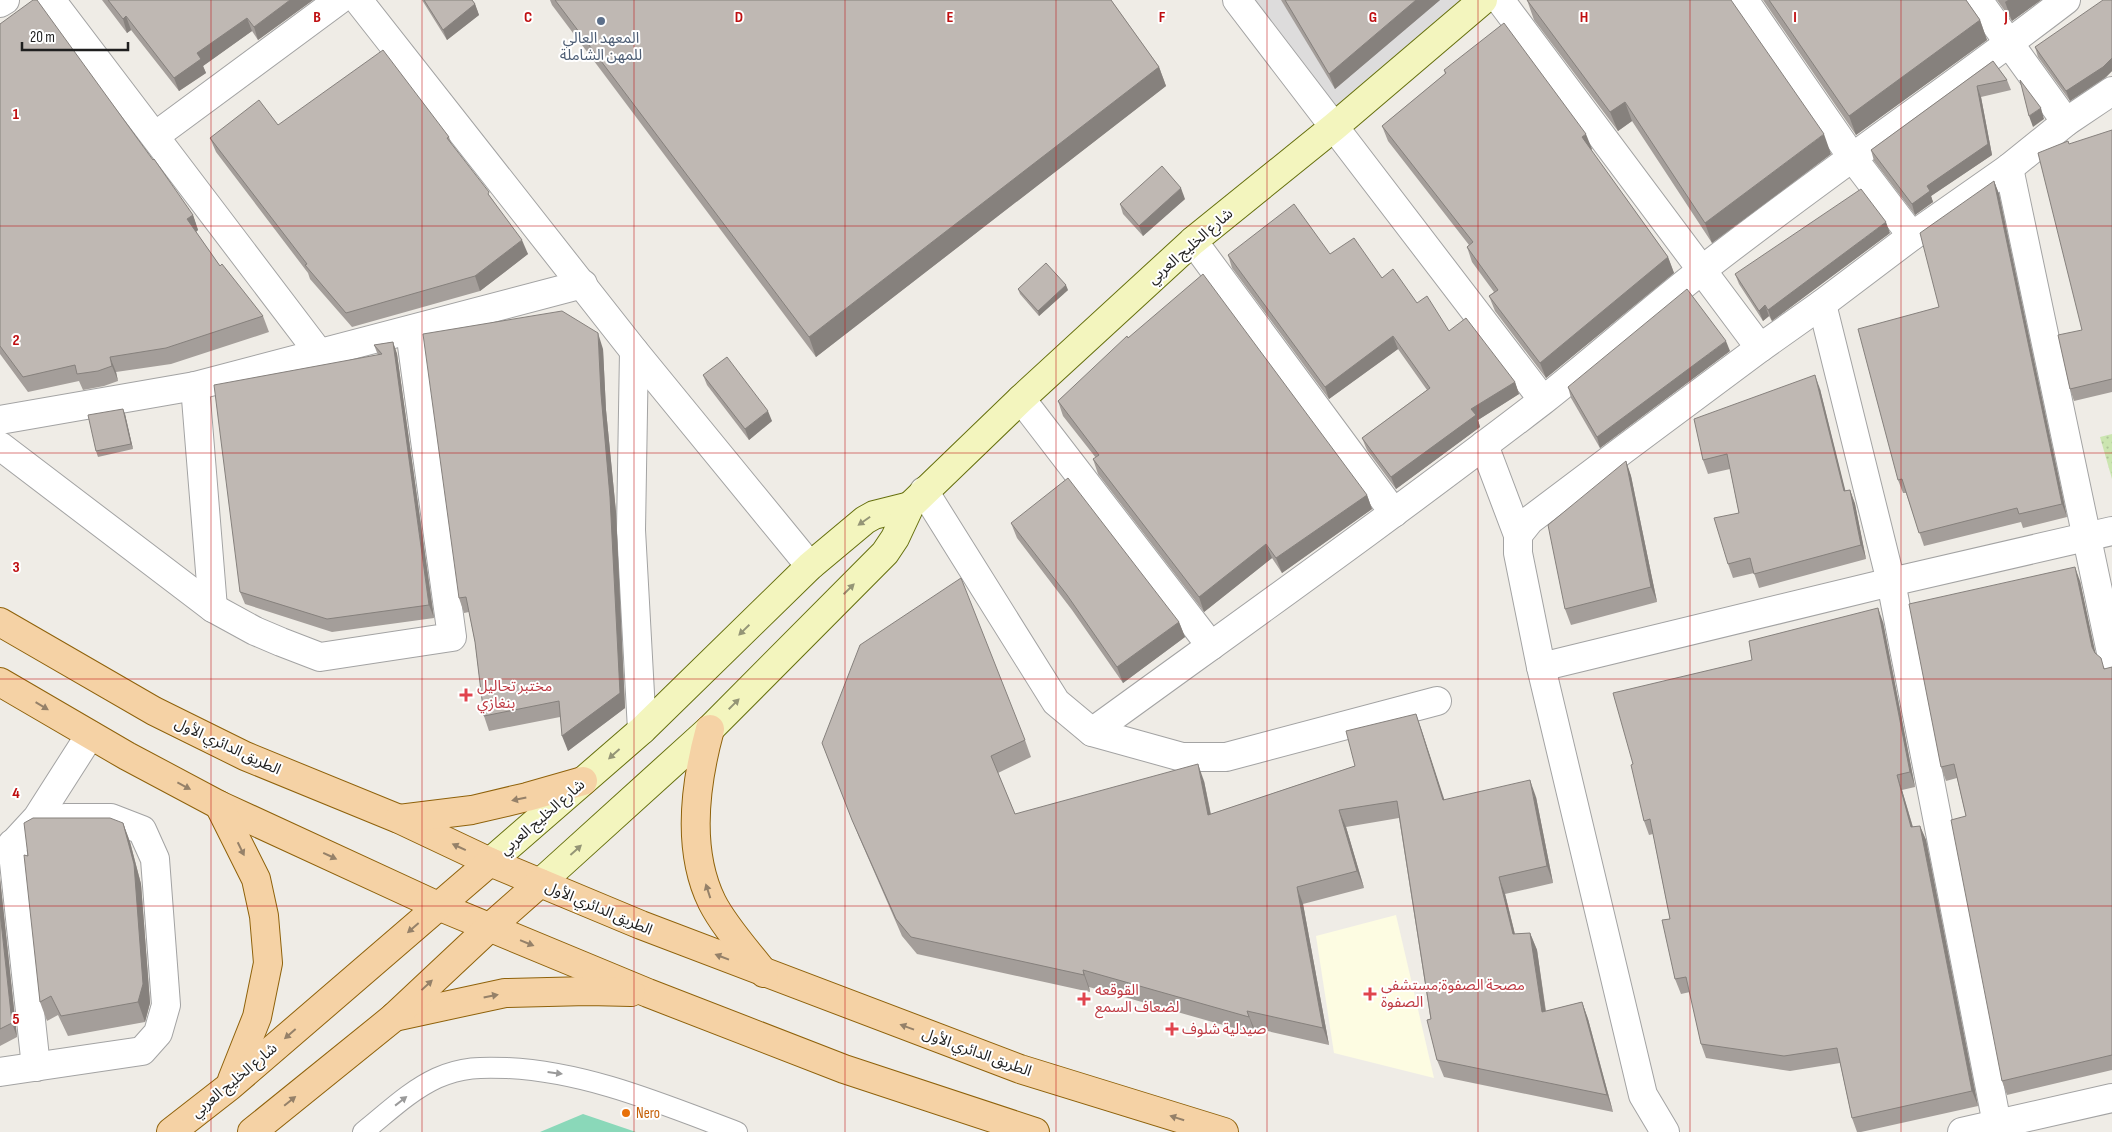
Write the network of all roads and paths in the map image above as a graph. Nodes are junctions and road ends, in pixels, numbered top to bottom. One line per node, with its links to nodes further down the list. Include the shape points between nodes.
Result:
1 (5, 0): 11 (street)
2 (51, 0): 16 (street)
3 (339, 0): 16 (street)
4 (358, 0): 22 (street)
5 (1238, 0): 15 (street)
6 (1483, 0): 15 (main road, شارع الخليج العربي)
7 (1500, 0): 21 (street)
8 (1744, 0): 17 (street)
9 (1978, 0): 12 (street)
10 (2066, 0): 12 (street)
11 (0, 3)
12 (2010, 43): 14 (street); 17 (street)
13 (2112, 91): 14 (street)
14 (2066, 122): 18 (street)
15 (1334, 127): 20 (main road, شارع الخليج العربي); 30 (street)
16 (156, 136): 27 (street)
17 (1852, 157): 19 (street); 21 (street)
18 (2009, 168): 19 (street); 36 (street)
19 (1912, 236): 23 (street)
20 (1193, 241): 29 (main road, شارع الخليج العربي); 35 (street)
21 (1701, 271): 25 (street); 30 (street)
22 (583, 284): 24 (street); 26 (street)
23 (1822, 304): 25 (street); 39 (street)
24 (410, 331): 27 (street); 40 (street, via 452,638 320,658 255,631)
25 (1760, 348): 37 (street, via 1530,520)
26 (634, 351): 38 (street); 48 (street, via 631,530)
27 (319, 353): 28 (street)
28 (195, 386): 31 (street); 40 (street)
29 (1021, 399): 34 (main road, شارع الخليج العربي); 42 (street)
30 (1543, 400): 32 (street)
31 (0, 420)
32 (1484, 445): 35 (street); 37 (street)
33 (0, 446): 40 (street)
34 (917, 498): 38 (main road, شارع الخليج العربي, one-way to 38, via 864,520); 47 (main road, شارع الخليج العربي, one-way to 34, via 885,554); 49 (street, via 1056,702)
35 (1394, 513): 42 (street)
36 (2100, 534): 39 (street); 43 (street)
37 (1518, 535): 44 (street, via 1518,553)
38 (810, 566): 48 (main road, شارع الخليج العربي, one-way to 48)
39 (1891, 582): 44 (street); 67 (street)
40 (213, 608)
41 (0, 622): 54 (main road, الطريق الدائري الأول, via 162,716 245,756)
42 (1212, 646): 49 (street)
43 (2111, 648)
44 (1541, 667): 75 (street, via 1643,1095)
45 (0, 682): 50 (main road, one-way to 50)
46 (1437, 701): 49 (street, via 1226,757 1182,757)
47 (710, 729): 57 (main road, شارع الخليج العربي, one-way to 47); 60 (main road, one-way to 47, via 712,902 697,856 700,766)
48 (642, 730): 51 (main road, شارع الخليج العربي, one-way to 51)
49 (1092, 732)
50 (90, 735): 52 (main road, one-way to 52); 53 (street)
51 (583, 781): 54 (main road, one-way to 54, via 472,810); 56 (main road, شارع الخليج العربي)
52 (219, 805): 58 (main road, one-way to 58); 65 (main road, one-way to 65, via 256,879 264,916 268,963 258,1017)
53 (38, 818): 55 (street); 63 (street, via 111,818 142,830 155,859 166,1005 158,1033 142,1051)
54 (399, 819): 56 (main road, الطريق الدائري الأول, one-way to 54)
55 (6, 841): 63 (street)
56 (490, 862): 57 (main road, الطريق الدائري الأول); 58 (main road, شارع الخليج العربي)
57 (540, 883): 59 (main road, شارع الخليج العربي); 60 (main road, الطريق الدائري الأول, one-way to 57)
58 (438, 906): 59 (main road); 65 (main road, شارع الخليج العربي, one-way to 65)
59 (488, 928): 61 (main road, one-way to 61); 62 (main road, شارع الخليج العربي, one-way to 59)
60 (765, 974): 74 (main road, الطريق الدائري الأول, one-way to 60, via 1020,1069)
61 (648, 993): 62 (main road, one-way to 61, via 505,993); 68 (main road)
62 (392, 1018): 70 (main road, شارع الخليج العربي, one-way to 62)
63 (36, 1067): 64 (street)
64 (0, 1072)
65 (230, 1086): 69 (main road, شارع الخليج العربي)
66 (2112, 1098): 67 (street)
67 (1997, 1124): 76 (street)
68 (1008, 1128): 73 (main road)
69 (171, 1132)
70 (252, 1132)
71 (363, 1132): 72 (lane, one-way to 72, via 405,1098 437,1078 472,1067 570,1075 624,1090)
72 (737, 1132)
73 (1035, 1132)
74 (1224, 1132)
75 (1665, 1132)
76 (1962, 1132)

